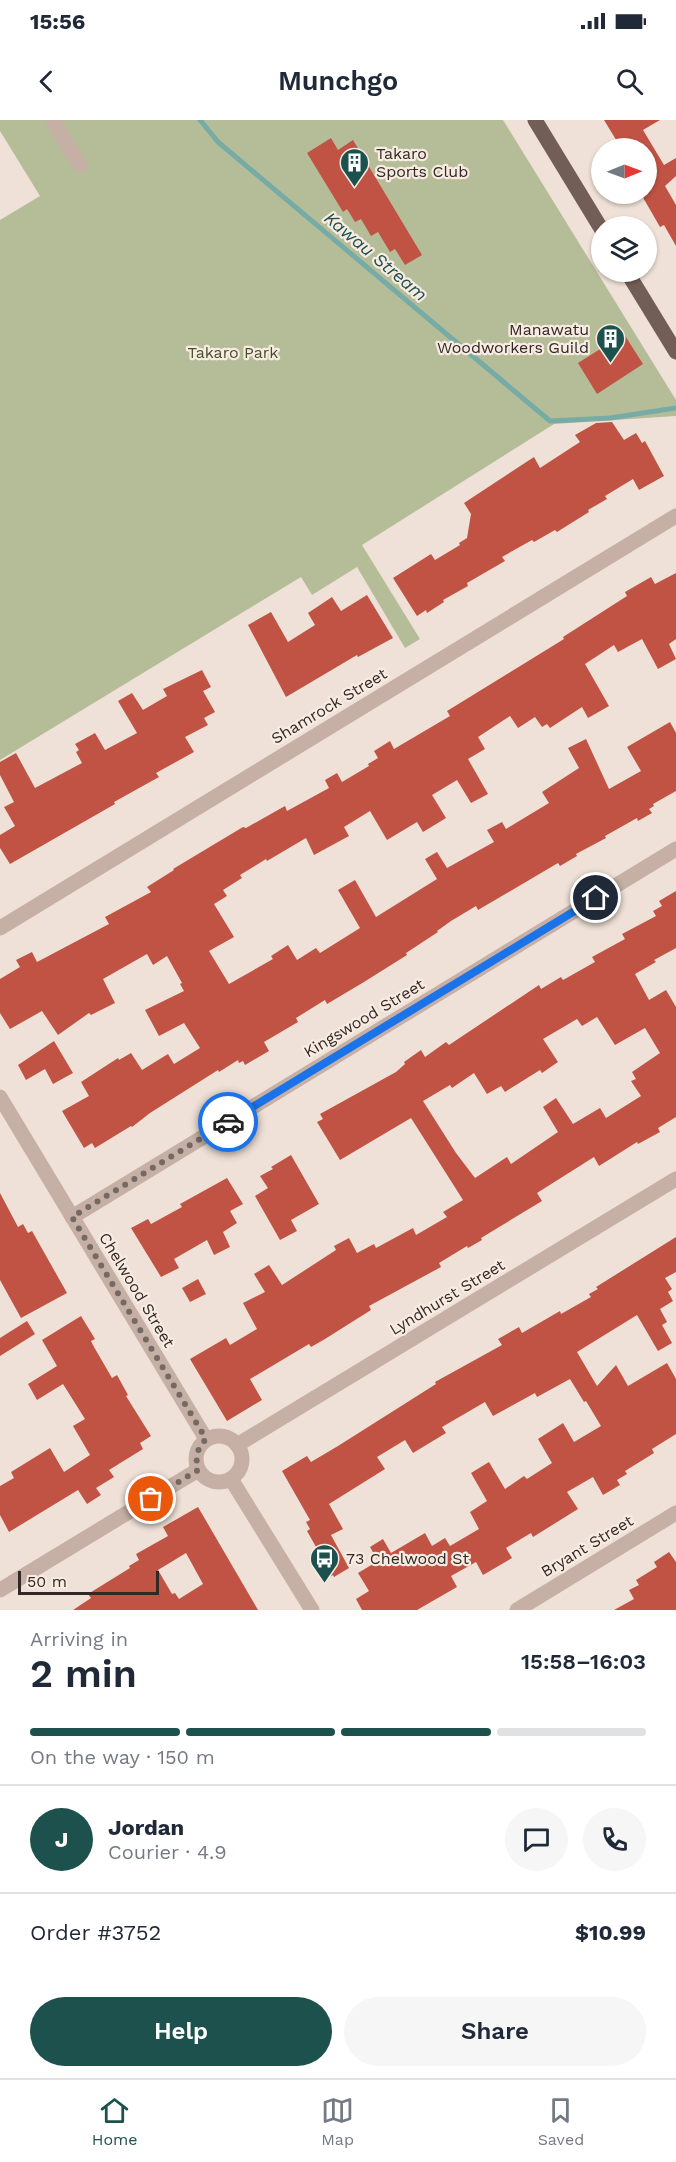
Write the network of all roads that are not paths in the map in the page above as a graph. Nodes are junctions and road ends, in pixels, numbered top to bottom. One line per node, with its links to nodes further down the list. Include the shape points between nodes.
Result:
1 (52, 120): 3 (street)
2 (534, 120): 4 (main road)
3 (80, 165)
4 (593, 216)
5 (633, 282): 6 (main road)
6 (674, 345)
7 (676, 516): 9 (street, Shamrock Street)
8 (676, 849): 12 (street, Kingswood Street)
9 (0, 928)
10 (0, 1097): 12 (street, Chelwood Street)
11 (676, 1179): 14 (street, Lyndhurst Street)
12 (72, 1217): 13 (street, Chelwood Street)
13 (206, 1439): 14 (street, via 228,1438); 15 (street, via 195,1459)
14 (237, 1445): 16 (street, via 242,1456 240,1469)
15 (198, 1470): 16 (street, via 213,1481); 18 (street)
16 (231, 1479): 19 (street)
17 (676, 1513): 20 (street, Bryant Street)
18 (0, 1590)
19 (312, 1610)
20 (517, 1610)

